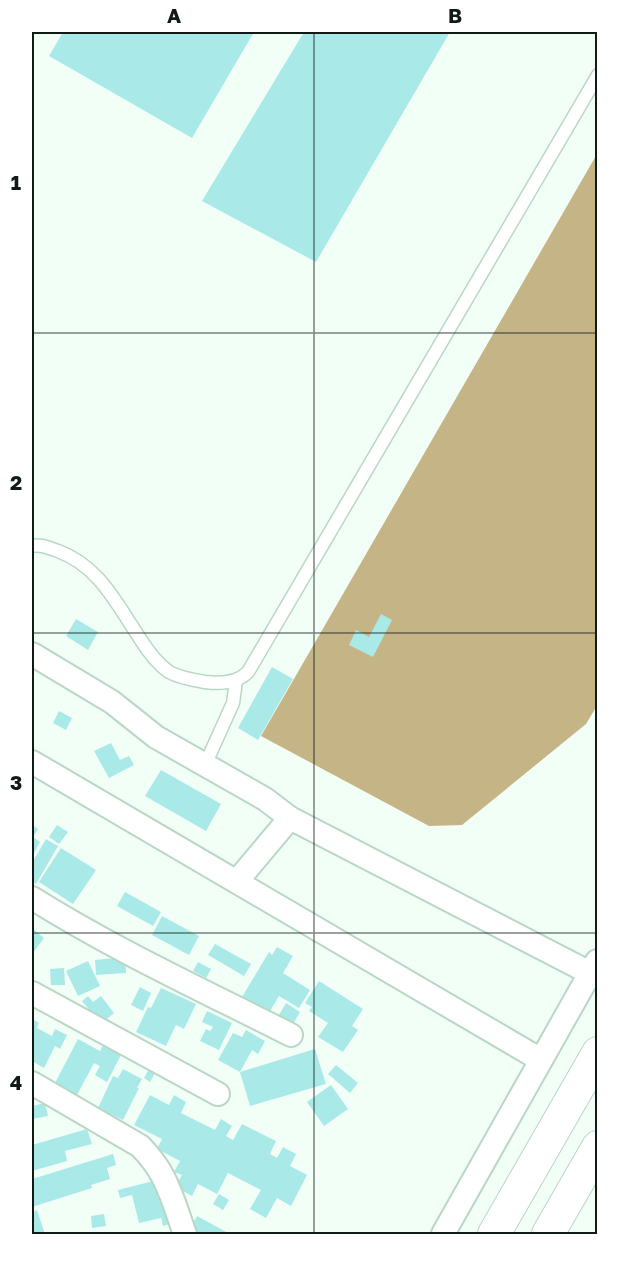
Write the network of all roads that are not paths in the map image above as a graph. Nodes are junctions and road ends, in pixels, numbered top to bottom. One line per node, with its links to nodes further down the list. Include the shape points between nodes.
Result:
1 (597, 75): 4 (lane, via 248,672)
2 (32, 546): 4 (lane, via 46,546 90,568 152,656 168,672 212,683)
3 (32, 654): 6 (street, via 112,702 156,737)
4 (236, 681): 6 (lane, via 233,703)
5 (32, 762): 8 (street)
6 (206, 765): 7 (street)
7 (290, 818): 8 (street); 10 (street)
8 (237, 881): 14 (street)
9 (32, 898): 12 (street, via 80,928)
10 (594, 966): 14 (street)
11 (32, 993): 16 (street)
12 (291, 1035)
13 (597, 1053): 20 (main road)
14 (541, 1060): 19 (street)
15 (32, 1083): 18 (street, via 140,1146 164,1175)
16 (218, 1094)
17 (597, 1147): 21 (main road)
18 (185, 1234)
19 (443, 1234)
20 (494, 1234)
21 (548, 1234)

